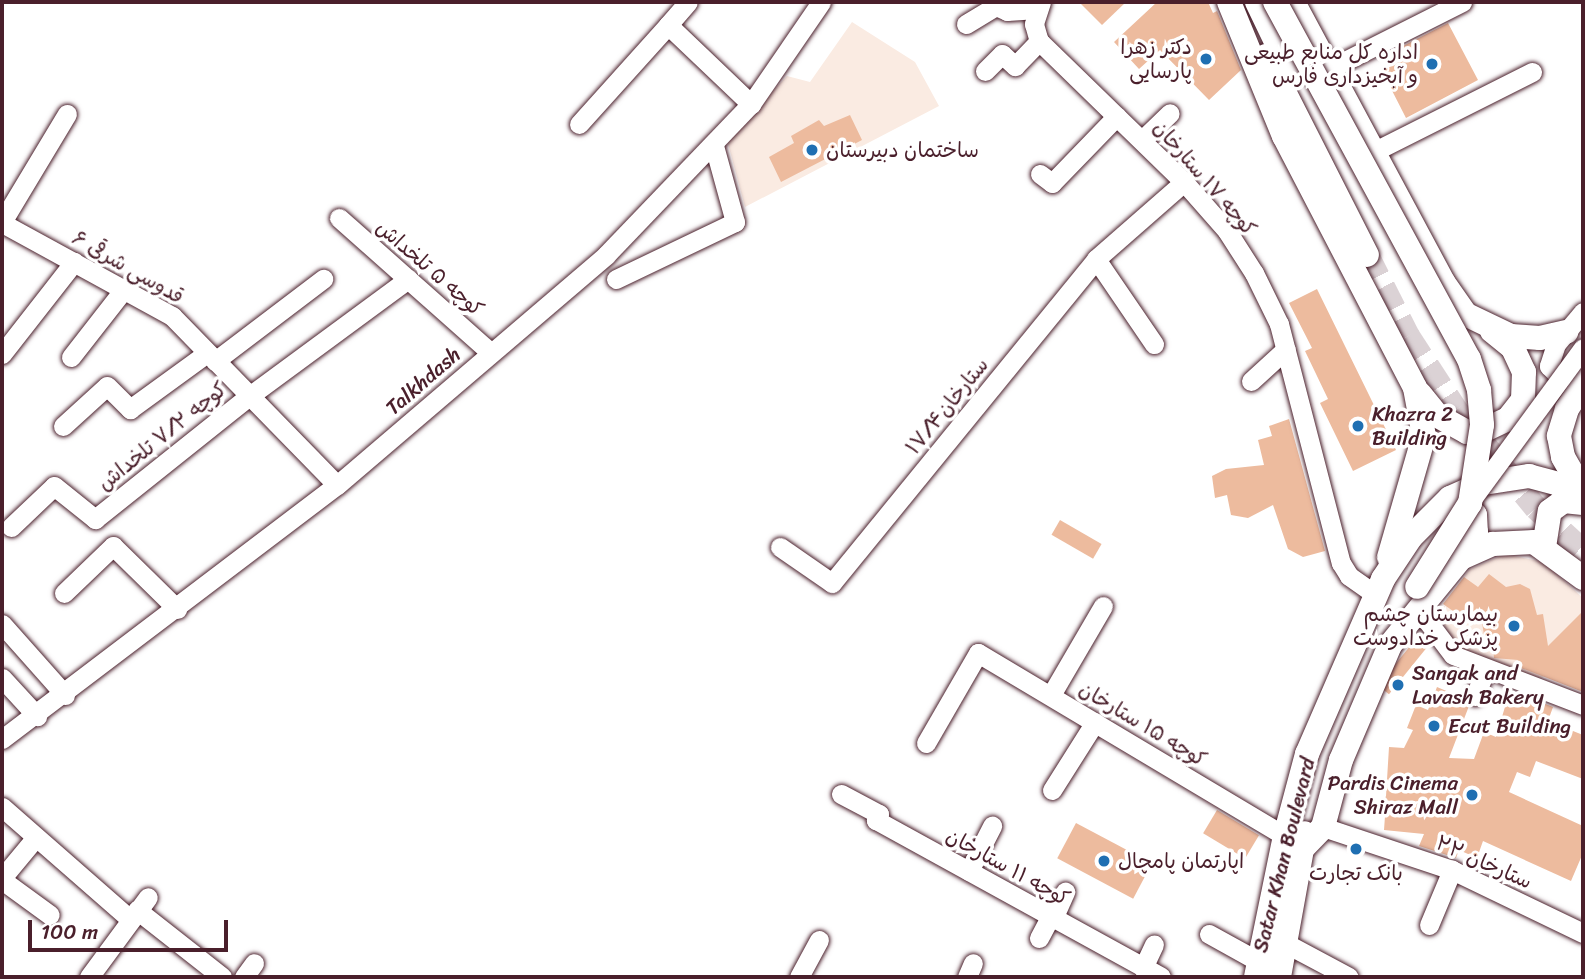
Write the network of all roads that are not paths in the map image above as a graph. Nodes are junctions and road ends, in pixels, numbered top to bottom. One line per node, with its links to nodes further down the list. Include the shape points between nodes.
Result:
1 (688, 2): 11 (street)
2 (821, 2): 16 (street, Talkhdash)
3 (1229, 2): 46 (main road, via 1284,136)
4 (1240, 2): 5 (main road, via 1373,251)
5 (1257, 2)
6 (1275, 2): 53 (main road, bridge, via 1475,373 1482,425)
7 (1293, 2): 13 (main road)
8 (1462, 2): 13 (street)
9 (1039, 5): 10 (street, via 1007,10 996,6); 12 (street, via 1034,24)
10 (966, 24)
11 (668, 25): 16 (street); 20 (street)
12 (1040, 41): 14 (street, via 1015,66 1002,54); 19 (street, کوچه ۱۷ ستارخان)
13 (1329, 69): 23 (main road)
14 (985, 71)
15 (1532, 72): 23 (street)
16 (751, 104): 22 (street, Talkhdash)
17 (1170, 113): 21 (street)
18 (67, 114): 27 (street)
19 (1117, 116): 21 (street, کوچه ۱۷ ستارخان); 24 (street, via 1052,183)
20 (579, 124)
21 (1143, 139): 25 (street, کوچه ۱۷ ستارخان)
22 (714, 146): 32 (street, via 736,222); 39 (street, Talkhdash, via 606,255)
23 (1373, 152): 35 (main road, via 1443,282 1465,314)
24 (1040, 174)
25 (1184, 182): 28 (street, ستارخان۱۷/۴); 38 (street, کوچه ۱۷ ستارخان, via 1227,231 1254,273)
26 (339, 218): 31 (street, کوچه ۵ تلخداش)
27 (2, 223): 29 (street, قدوسی شرقی ۶)
28 (1096, 259): 37 (street); 56 (street, ستارخان۱۷/۴, via 832,583)
29 (74, 261): 33 (street, قدوسی شرقی ۶); 40 (street)
30 (323, 279): 42 (street)
31 (408, 279): 39 (street, کوچه ۵ تلخداش); 47 (street)
32 (615, 279)
33 (125, 288): 41 (street); 42 (street, قدوسی شرقی ۶, via 172,316)
34 (1583, 312): 36 (street)
35 (1478, 323): 36 (main road, via 1511,336); 48 (main road, via 1503,337 1521,361 1523,400)
36 (1574, 340): 43 (street, via 1549,366 1561,378); 53 (street, bridge)
37 (1154, 344)
38 (1286, 349): 44 (street); 60 (street, کوچه ۱۷ ستارخان, via 1341,563 1349,576)
39 (490, 352): 50 (street, Talkhdash)
40 (2, 354)
41 (71, 357)
42 (211, 357): 47 (street, قدوسی شرقی ۶); 49 (street, via 130,409 107,386)
43 (1583, 371): 48 (main road)
44 (1251, 382)
45 (1583, 385): 51 (main road, via 1567,409 1559,436 1563,457)
46 (1415, 388): 48 (main road, via 1438,416 1467,432 1480,432); 60 (main road, via 1424,436)
47 (248, 397): 50 (street, قدوسی شرقی ۶); 55 (street, کوچه ۷/۲ تلخداش, via 95,519 54,486)
48 (1508, 419)
49 (63, 426)
50 (337, 485): 64 (street, Talkhdash)
51 (1583, 492)
52 (1583, 502): 54 (main road, via 1558,484 1529,476 1462,489); 57 (main road, via 1564,501 1550,511)
53 (1470, 503): 62 (main road, bridge)
54 (1433, 514): 58 (main road, via 1458,504 1475,515 1476,532); 60 (main road)
55 (11, 527)
56 (780, 547)
57 (1544, 547): 58 (main road, via 1508,542); 59 (main road)
58 (1465, 555): 62 (main road)
59 (1583, 578)
60 (1380, 587): 82 (main road, Satar Khan Boulevard, via 1307,754)
61 (64, 593): 64 (street, via 113,546)
62 (1418, 599): 66 (street, via 1453,654); 80 (main road, via 1370,689 1341,760); 82 (main road, Satar Khan Boulevard, via 1353,688)
63 (1103, 606): 69 (street)
64 (177, 609): 68 (street, Talkhdash)
65 (2, 624): 68 (street)
66 (1486, 669): 70 (street); 71 (street)
67 (2, 678): 72 (street)
68 (65, 695): 72 (street, Talkhdash)
69 (1051, 695): 73 (street, کوچه ۱۵ ستارخان); 75 (street, کوچه ۱۵ ستارخان, via 978,653)
70 (1475, 696)
71 (1583, 705)
72 (37, 716): 74 (street, Talkhdash)
73 (1096, 722): 76 (street); 82 (street, کوچه ۱۵ ستارخان)
74 (2, 739)
75 (926, 743)
76 (1052, 790)
77 (841, 794): 84 (street, کوچه ۱۱ ستارخان, via 878,814 876,820)
78 (2, 807): 81 (street)
79 (992, 826): 84 (street)
80 (1323, 827): 82 (main road); 83 (street, ۲۲ ستارخان)
81 (36, 837): 85 (street); 87 (street)
82 (1293, 842): 95 (main road, Satar Khan Boulevard); 97 (main road, Satar Khan Boulevard)
83 (1452, 870): 90 (street); 91 (street, ۲۲ ستارخان)
84 (969, 871): 89 (street, کوچه ۱۱ ستارخان)
85 (2, 879): 88 (street)
86 (1065, 892): 89 (street)
87 (139, 909): 99 (street); 100 (street)
88 (50, 915)
89 (1052, 918): 93 (street); 98 (street, کوچه ۱۱ ستارخان)
90 (1429, 925)
91 (1583, 933)
92 (1209, 934): 97 (street)
93 (1039, 938)
94 (819, 940): 101 (street)
95 (1285, 943): 102 (main road, Satar Khan Boulevard); 103 (street)
96 (1154, 944): 98 (street)
97 (1257, 969)
98 (1148, 973)
99 (89, 977)
100 (222, 977)
101 (799, 977)
102 (1279, 977)
103 (1349, 977)

